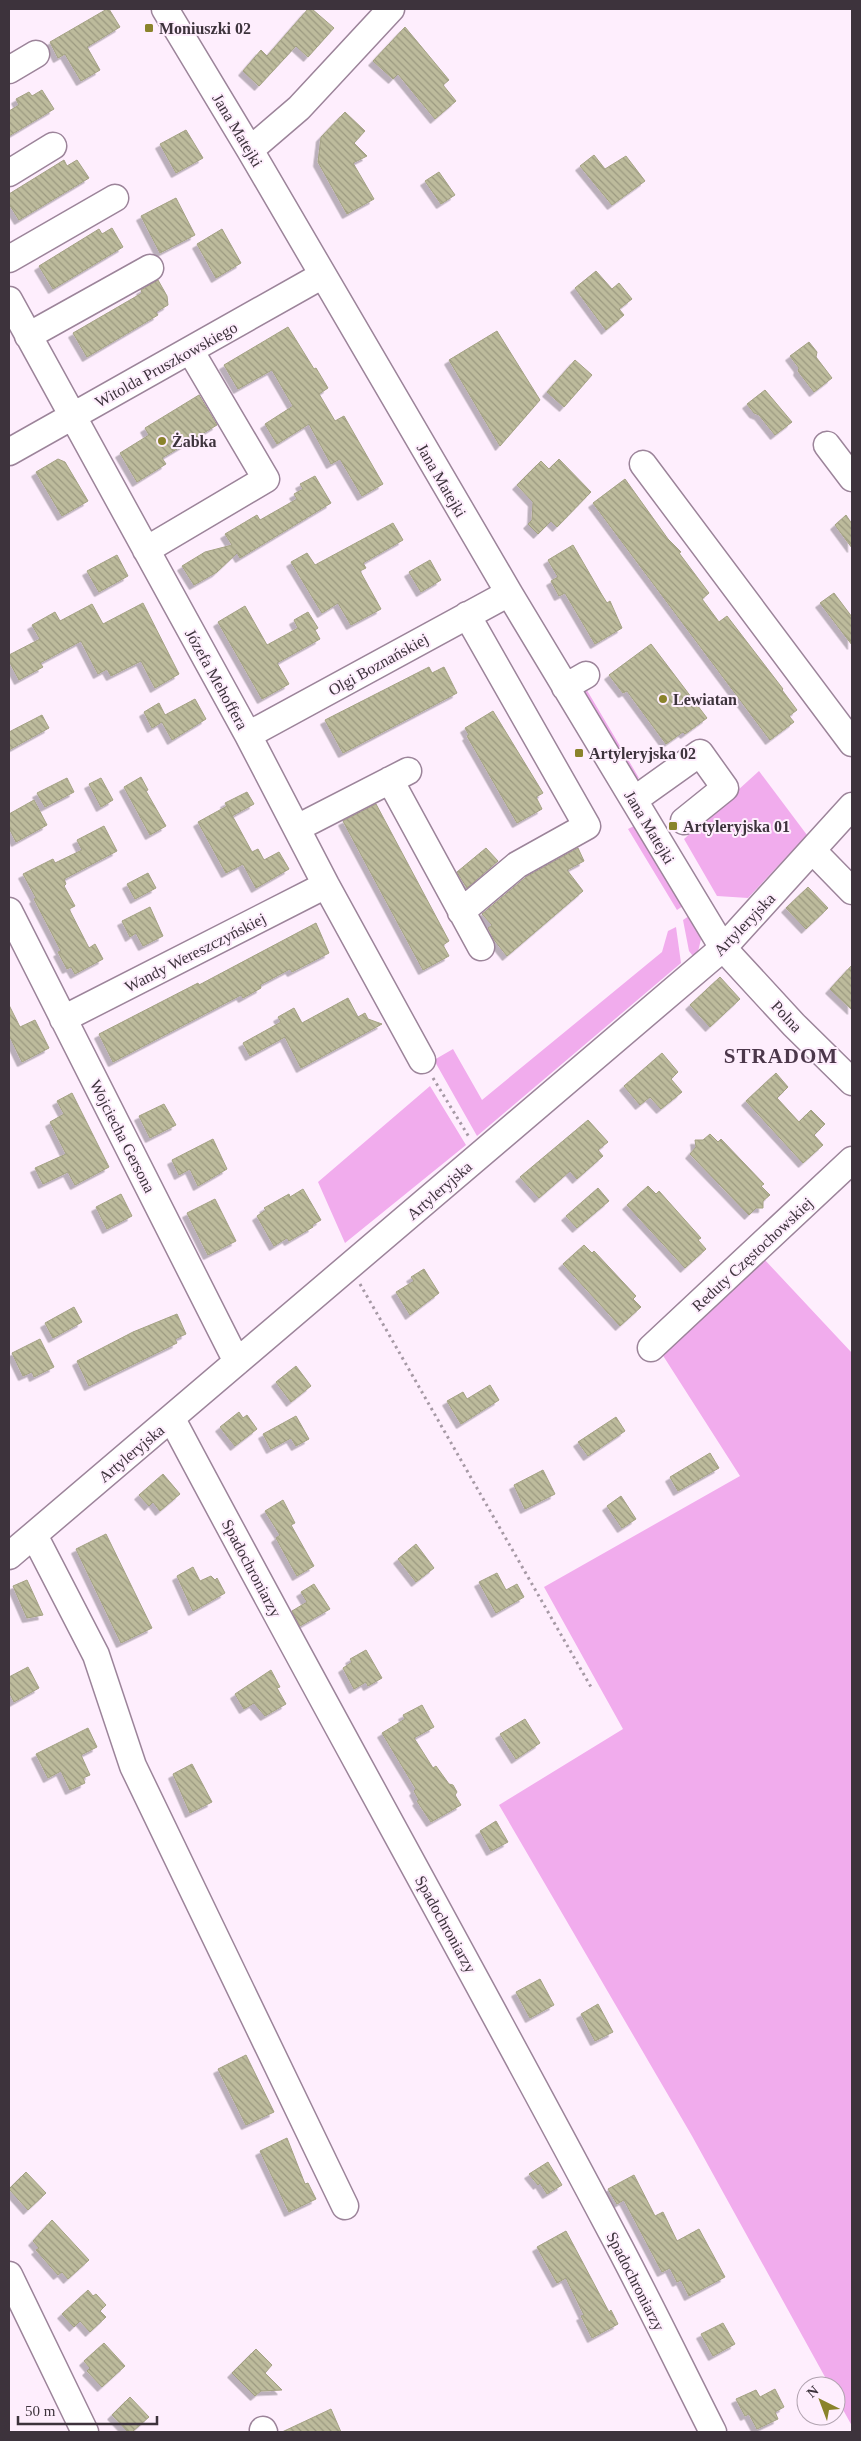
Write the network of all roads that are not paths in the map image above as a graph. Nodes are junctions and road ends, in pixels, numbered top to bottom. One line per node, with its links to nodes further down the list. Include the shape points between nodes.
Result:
1 (166, 9): 6 (street, Jana Matejki)
2 (390, 9): 6 (street, via 299,108)
3 (36, 54): 4 (street)
4 (9, 70)
5 (53, 146): 7 (street)
6 (250, 150): 11 (street, Jana Matejki)
7 (9, 173)
8 (115, 198): 9 (street)
9 (9, 259)
10 (150, 268): 13 (street)
11 (322, 275): 14 (street, Witolda Pruszkowskiego); 21 (street, Jana Matejki)
12 (9, 300): 13 (street, Józefa Mehoffera)
13 (20, 332): 15 (street, Józefa Mehoffera)
14 (190, 350): 15 (street, Witolda Pruszkowskiego); 20 (street, via 266,479)
15 (74, 416): 17 (street, Witolda Pruszkowskiego); 20 (street, Józefa Mehoffera)
16 (827, 445): 19 (street)
17 (9, 452)
18 (643, 464): 24 (street)
19 (852, 478)
20 (146, 550): 23 (street, Józefa Mehoffera)
21 (509, 593): 22 (street, Olgi Boznańskiej); 25 (street, Jana Matejki, via 576,681)
22 (467, 615): 23 (street, Olgi Boznańskiej); 33 (street, via 587,826 518,864)
23 (248, 735): 28 (street, Józefa Mehoffera)
24 (852, 743)
25 (634, 800): 27 (street, via 700,753 724,788); 35 (street, Jana Matejki)
26 (852, 806): 29 (street, Artyleryjska)
27 (684, 821)
28 (297, 828): 30 (street, Józefa Mehoffera); 33 (street, via 399,776)
29 (813, 851): 31 (street); 35 (street, Artyleryjska)
30 (326, 885): 36 (street, Wandy Wereszczyńskiej); 37 (street, Józefa Mehoffera)
31 (852, 891)
32 (9, 910): 36 (street, Wojciecha Gersona)
33 (461, 912): 34 (street)
34 (480, 947)
35 (723, 948): 38 (street, Polna); 41 (street, Artyleryjska)
36 (63, 1019): 41 (street, Wojciecha Gersona)
37 (422, 1060)
38 (852, 1082)
39 (852, 1160): 40 (street, Reduty Częstochowskiej)
40 (651, 1348)
41 (238, 1362): 42 (street, Artyleryjska)
42 (172, 1419): 43 (street, Artyleryjska); 48 (street, Spadochroniarzy, via 613,2234)
43 (34, 1535): 44 (street, Artyleryjska); 45 (street, via 96,1655 133,1766)
44 (9, 1556)
45 (344, 2206)
46 (9, 2275): 47 (street)
47 (85, 2432)
48 (713, 2432)

